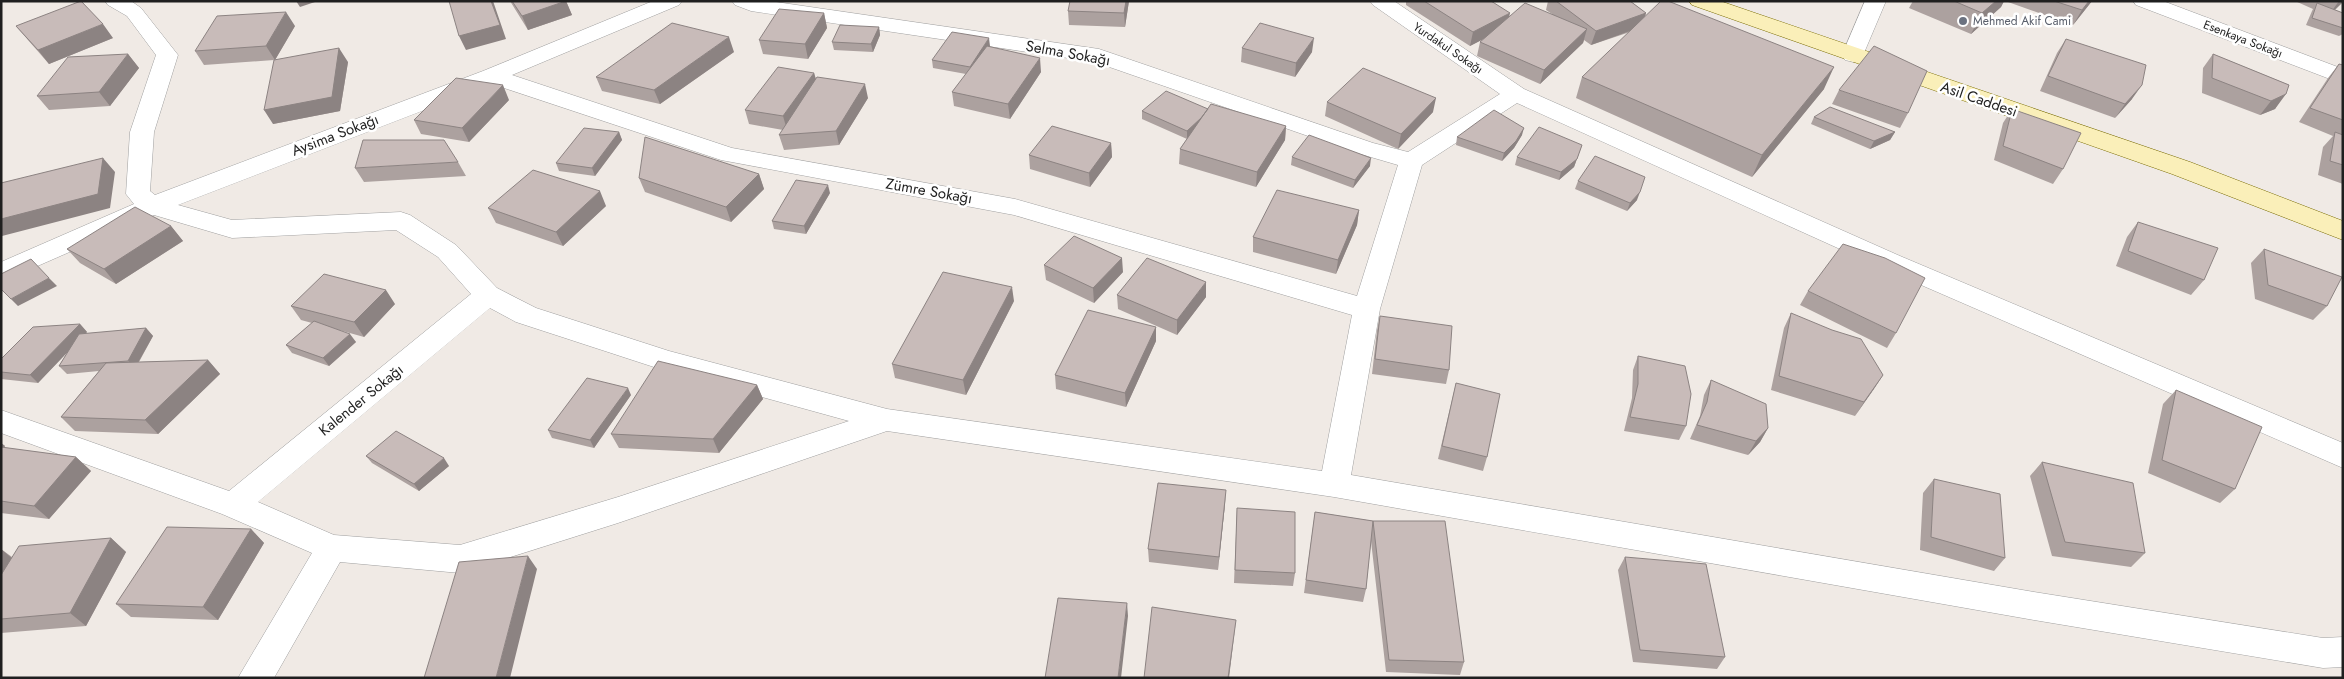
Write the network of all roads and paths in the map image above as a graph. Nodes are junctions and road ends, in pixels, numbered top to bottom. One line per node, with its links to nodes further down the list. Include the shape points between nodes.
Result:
1 (115, 1): 13 (street, via 134,12 167,55 142,132 138,194)
2 (672, 1): 9 (street, Aysima Sokağı)
3 (742, 1): 12 (street, Selma Sokağı, via 751,5 1099,56)
4 (1380, 1): 11 (street, Yurdakul Sokağı)
5 (1700, 1): 8 (street, Asil Caddesi)
6 (1876, 1): 8 (street)
7 (2144, 1): 10 (street, Esenkaya Sokağı)
8 (1853, 55): 14 (street, Asil Caddesi, via 2181,168)
9 (491, 76): 13 (street, Aysima Sokağı); 17 (street, Zümre Sokağı, via 728,156 1015,207)
10 (2343, 77)
11 (1516, 94): 12 (street); 20 (street, Yurdakul Sokağı, via 1900,266)
12 (1411, 161): 17 (street)
13 (152, 206): 15 (street, Aysima Sokağı); 16 (street, via 232,229 401,221 447,251)
14 (2343, 230)
15 (1, 273)
16 (488, 296): 18 (street, via 526,315 667,361); 22 (street, Kalender Sokağı)
17 (1367, 309): 21 (street)
18 (887, 420): 21 (street); 23 (street, via 618,510 460,558)
19 (1, 421): 22 (street)
20 (2343, 456)
21 (1334, 485): 24 (street, via 2122,621 2323,653)
22 (233, 505): 23 (street)
23 (332, 548): 25 (street)
24 (2343, 652)
25 (255, 678)

